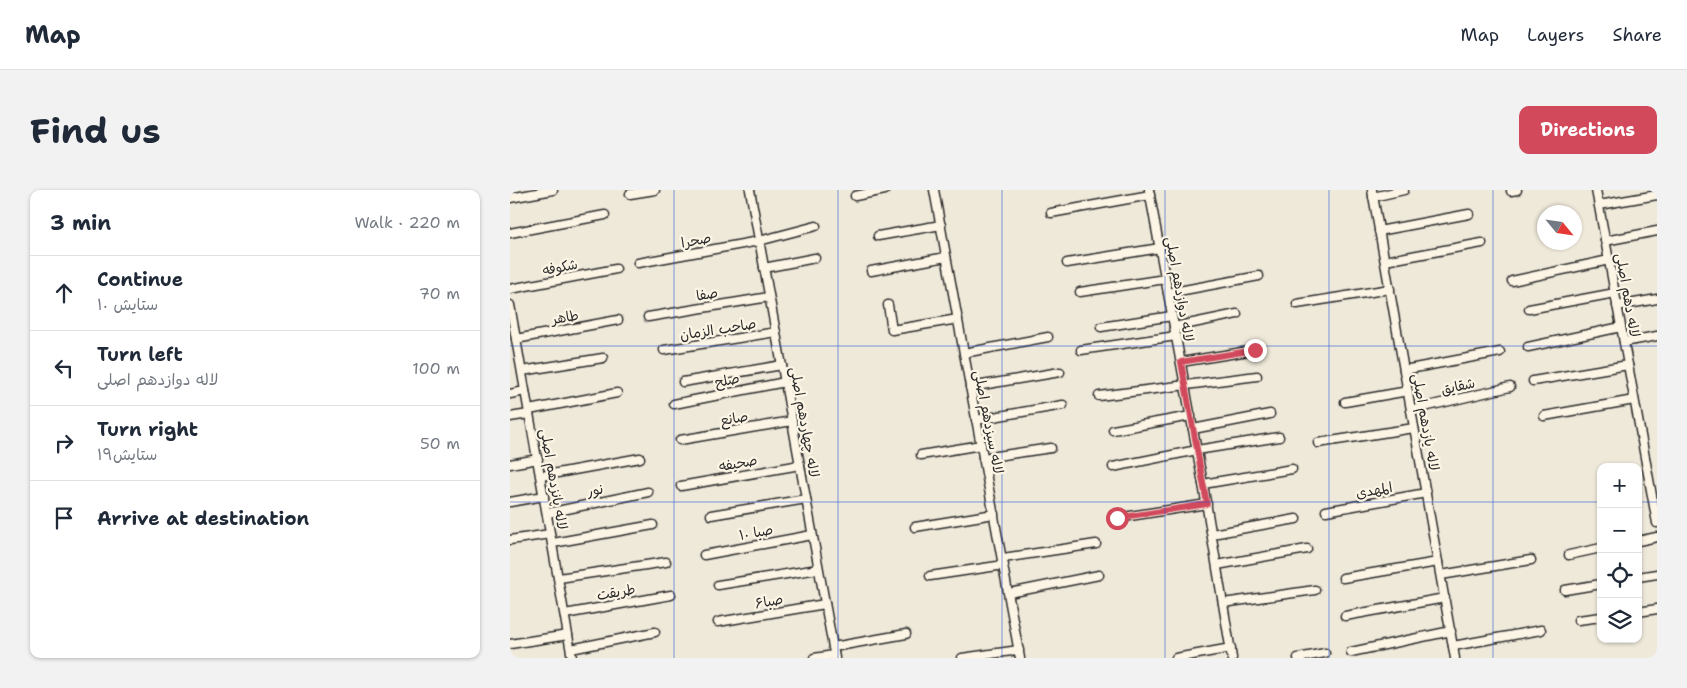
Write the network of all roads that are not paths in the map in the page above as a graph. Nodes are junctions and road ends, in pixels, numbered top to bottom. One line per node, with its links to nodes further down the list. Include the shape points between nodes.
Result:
1 (553, 190): 13 (street)
2 (655, 190): 9 (street)
3 (750, 190): 24 (street, لاله چهاردهم اصلی)
4 (885, 190): 12 (street)
5 (934, 190): 18 (street, لاله سیزدهم اصلی)
6 (1404, 190): 10 (street)
7 (1596, 190): 14 (street, لاله دهم اصلی)
8 (1149, 193): 15 (street); 27 (street, لاله دوازدهم اصلی)
9 (630, 194)
10 (1373, 194): 21 (street, لاله یازدهم اصلی)
11 (1657, 195): 14 (street)
12 (855, 196)
13 (510, 198)
14 (1599, 206): 25 (street, لاله دهم اصلی)
15 (1051, 213)
16 (1469, 214): 21 (street)
17 (605, 215): 22 (street)
18 (941, 225): 23 (street); 28 (street, لاله سیزدهم اصلی)
19 (816, 226): 24 (street, صحرا)
20 (1657, 231): 25 (street)
21 (1380, 232): 31 (street, لاله یازدهم اصلی)
22 (510, 233)
23 (878, 236)
24 (760, 241): 32 (street, صحرا); 34 (street, لاله چهاردهم اصلی)
25 (1605, 241): 30 (street, لاله دهم اصلی)
26 (1482, 243): 31 (street)
27 (1160, 248): 33 (street); 38 (street, لاله دوازدهم اصلی)
28 (946, 257): 36 (street); 55 (street, لاله سیزدهم اصلی)
29 (815, 258): 34 (street)
30 (1608, 260): 39 (street); 44 (street, لاله دهم اصلی)
31 (1385, 261): 40 (street, لاله یازدهم اصلی)
32 (638, 263)
33 (1067, 263)
34 (764, 268): 45 (street, لاله چهاردهم اصلی)
35 (616, 269): 41 (street, شکوفه)
36 (871, 272)
37 (1259, 276): 43 (street)
38 (1165, 279): 42 (street); 43 (street, لاله دوازدهم اصلی)
39 (1512, 281)
40 (1390, 289): 47 (street); 76 (street, لاله یازدهم اصلی)
41 (510, 290)
42 (1080, 292)
43 (1168, 293): 54 (street, لاله دوازدهم اصلی)
44 (1615, 294): 50 (street, لاله دهم اصلی); 51 (street)
45 (770, 297): 53 (street, صفا); 60 (street, لاله چهاردهم اصلی)
46 (1657, 299): 50 (street)
47 (1297, 304)
48 (510, 305): 64 (street, لاله پانزدهم اصلی)
49 (888, 305): 55 (street, via 892,330)
50 (1617, 306): 59 (street, لاله دهم اصلی)
51 (1529, 309)
52 (1237, 314): 58 (street)
53 (648, 316)
54 (1172, 316): 57 (street); 58 (street, لاله دوازدهم اصلی)
55 (958, 319): 71 (street, لاله سیزدهم اصلی)
56 (618, 320): 64 (street, طاهر)
57 (1101, 327)
58 (1174, 327): 61 (street, لاله دوازدهم اصلی)
59 (1621, 327): 65 (street, لاله دهم اصلی); 66 (street)
60 (776, 332): 67 (street, صاحب الزمان); 74 (street, لاله چهاردهم اصلی)
61 (1176, 336): 68 (street); 73 (street, لاله دوازدهم اصلی)
62 (1657, 336): 65 (street)
63 (1048, 337): 71 (street)
64 (514, 342): 77 (street, لاله پانزدهم اصلی)
65 (1624, 342): 75 (street, لاله دهم اصلی)
66 (1528, 347)
67 (664, 350)
68 (1081, 350)
69 (1255, 350): 73 (street)
70 (1500, 352): 76 (street)
71 (964, 353): 84 (street, لاله سیزدهم اصلی)
72 (603, 358): 77 (street)
73 (1181, 362): 83 (street, لاله دوازدهم اصلی)
74 (782, 365): 81 (street); 82 (street, لاله چهاردهم اصلی)
75 (1628, 365): 80 (street); 91 (street, لاله دهم اصلی)
76 (1404, 370): 87 (street, لاله یازدهم اصلی)
77 (522, 371): 86 (street, لاله پانزدهم اصلی)
78 (1060, 372): 84 (street)
79 (1258, 376): 83 (street)
80 (1534, 381)
81 (683, 382)
82 (785, 382): 93 (street, صلح); 102 (street, لاله چهاردهم اصلی)
83 (1185, 385): 90 (street); 98 (street, لاله دوازدهم اصلی)
84 (970, 387): 101 (street, لاله سیزدهم اصلی)
85 (1510, 387): 95 (street, شقایق)
86 (525, 391): 89 (street); 96 (street, لاله پانزدهم اصلی)
87 (1408, 391): 92 (street); 95 (street, لاله یازدهم اصلی)
88 (617, 393): 96 (street)
89 (510, 394)
90 (1099, 396)
91 (1634, 400): 99 (street); 121 (street, لاله دهم اصلی)
92 (1346, 402)
93 (674, 404)
94 (1062, 405): 101 (street)
95 (1411, 410): 103 (street, لاله یازدهم اصلی)
96 (529, 412): 100 (street); 115 (street, لاله پانزدهم اصلی)
97 (1270, 414): 104 (street)
98 (1191, 416): 104 (street, لاله دوازدهم اصلی); 105 (street)
99 (1544, 416)
100 (510, 417)
101 (976, 420): 109 (street, لاله سیزدهم اصلی)
102 (792, 421): 107 (street, صانع); 117 (street, لاله چهاردهم اصلی)
103 (1414, 428): 108 (street); 125 (street, لاله یازدهم اصلی)
104 (1193, 429): 111 (street, لاله دوازدهم اصلی)
105 (1114, 430)
106 (1279, 437): 111 (street)
107 (680, 440)
108 (1318, 444)
109 (981, 445): 112 (street); 114 (street, لاله سیزدهم اصلی)
110 (1051, 448): 114 (street)
111 (1197, 450): 118 (street); 122 (street, لاله دوازدهم اصلی)
112 (921, 455)
113 (640, 458): 120 (street)
114 (983, 458): 132 (street, لاله سیزدهم اصلی)
115 (538, 459): 116 (street); 120 (street, لاله پانزدهم اصلی)
116 (510, 464)
117 (800, 465): 123 (street, صحیفه); 127 (street, لاله چهاردهم اصلی)
118 (1112, 467)
119 (1292, 469): 122 (street)
120 (541, 476): 126 (street, لاله پانزدهم اصلی)
121 (1653, 478): 136 (street, لاله دهم اصلی)
122 (1204, 484): 129 (street, لاله دوازدهم اصلی)
123 (681, 486)
124 (648, 492): 131 (street, نور)
125 (1426, 493): 130 (street, المهدی); 154 (street, لاله یازدهم اصلی)
126 (544, 496): 128 (street); 131 (street, لاله پانزدهم اصلی)
127 (806, 499): 133 (street); 141 (street, لاله چهاردهم اصلی)
128 (510, 502)
129 (1207, 504): 134 (street); 140 (street, لاله دوازدهم اصلی)
130 (1326, 511)
131 (548, 513): 139 (street, لاله پانزدهم اصلی)
132 (994, 514): 138 (street); 152 (street, لاله سیزدهم اصلی)
133 (711, 515)
134 (1117, 518)
135 (1296, 519): 140 (street)
136 (1657, 523)
137 (653, 524): 145 (street)
138 (915, 528)
139 (550, 534): 143 (street); 145 (street, لاله پانزدهم اصلی)
140 (1212, 534): 155 (street, لاله دوازدهم اصلی)
141 (812, 535): 149 (street, صبا ۱۰); 156 (street, لاله چهاردهم اصلی)
142 (1657, 537): 144 (street)
143 (510, 540)
144 (1642, 540)
145 (553, 543): 162 (street, لاله پانزدهم اصلی)
146 (1096, 544): 152 (street)
147 (1597, 549): 150 (street)
148 (1307, 550): 155 (street)
149 (704, 554)
150 (1569, 555)
151 (1531, 560): 158 (street)
152 (1004, 561): 159 (street); 168 (street, لاله سیزدهم اصلی)
153 (666, 562): 162 (street)
154 (1438, 562): 158 (street, لاله یازدهم اصلی); 163 (street)
155 (1217, 565): 171 (street, لاله دوازدهم اصلی)
156 (818, 569): 164 (street); 172 (street, لاله چهاردهم اصلی)
157 (1657, 574): 161 (street)
158 (1441, 575): 170 (street, لاله یازدهم اصلی)
159 (930, 576)
160 (1099, 576): 168 (street)
161 (1642, 576)
162 (559, 578): 175 (street, لاله پانزدهم اصلی)
163 (1343, 578)
164 (718, 585)
165 (1597, 585): 167 (street)
166 (1314, 590): 171 (street)
167 (1564, 590)
168 (1009, 593): 192 (street, لاله سیزدهم اصلی)
169 (671, 595): 175 (street, طریقت)
170 (1445, 598): 176 (street); 182 (street, لاله یازدهم اصلی)
171 (1223, 603): 187 (street, لاله دوازدهم اصلی)
172 (825, 604): 179 (street, صبا۶); 190 (street, لاله چهاردهم اصلی)
173 (1657, 609): 174 (street)
174 (1642, 611)
175 (565, 614): 184 (street, لاله پانزدهم اصلی)
176 (1345, 616)
177 (1597, 618): 178 (street)
178 (1578, 620)
179 (718, 622)
180 (1541, 630): 186 (street)
181 (655, 632): 188 (street)
182 (1451, 632): 186 (street, لاله یازدهم اصلی); 189 (street)
183 (906, 634): 190 (street)
184 (568, 635): 185 (street); 188 (street, لاله پانزدهم اصلی)
185 (510, 644)
186 (1453, 646): 199 (street, لاله یازدهم اصلی)
187 (1230, 648): 196 (street); 197 (street, لاله دوازدهم اصلی)
188 (571, 649): 193 (street, لاله پانزدهم اصلی)
189 (1351, 652)
190 (834, 653): 194 (street)
191 (1325, 653): 198 (street)
192 (1020, 654): 195 (street)
193 (572, 658)
194 (814, 658)
195 (962, 658)
196 (1176, 658)
197 (1232, 658)
198 (1298, 658)
199 (1455, 658)

